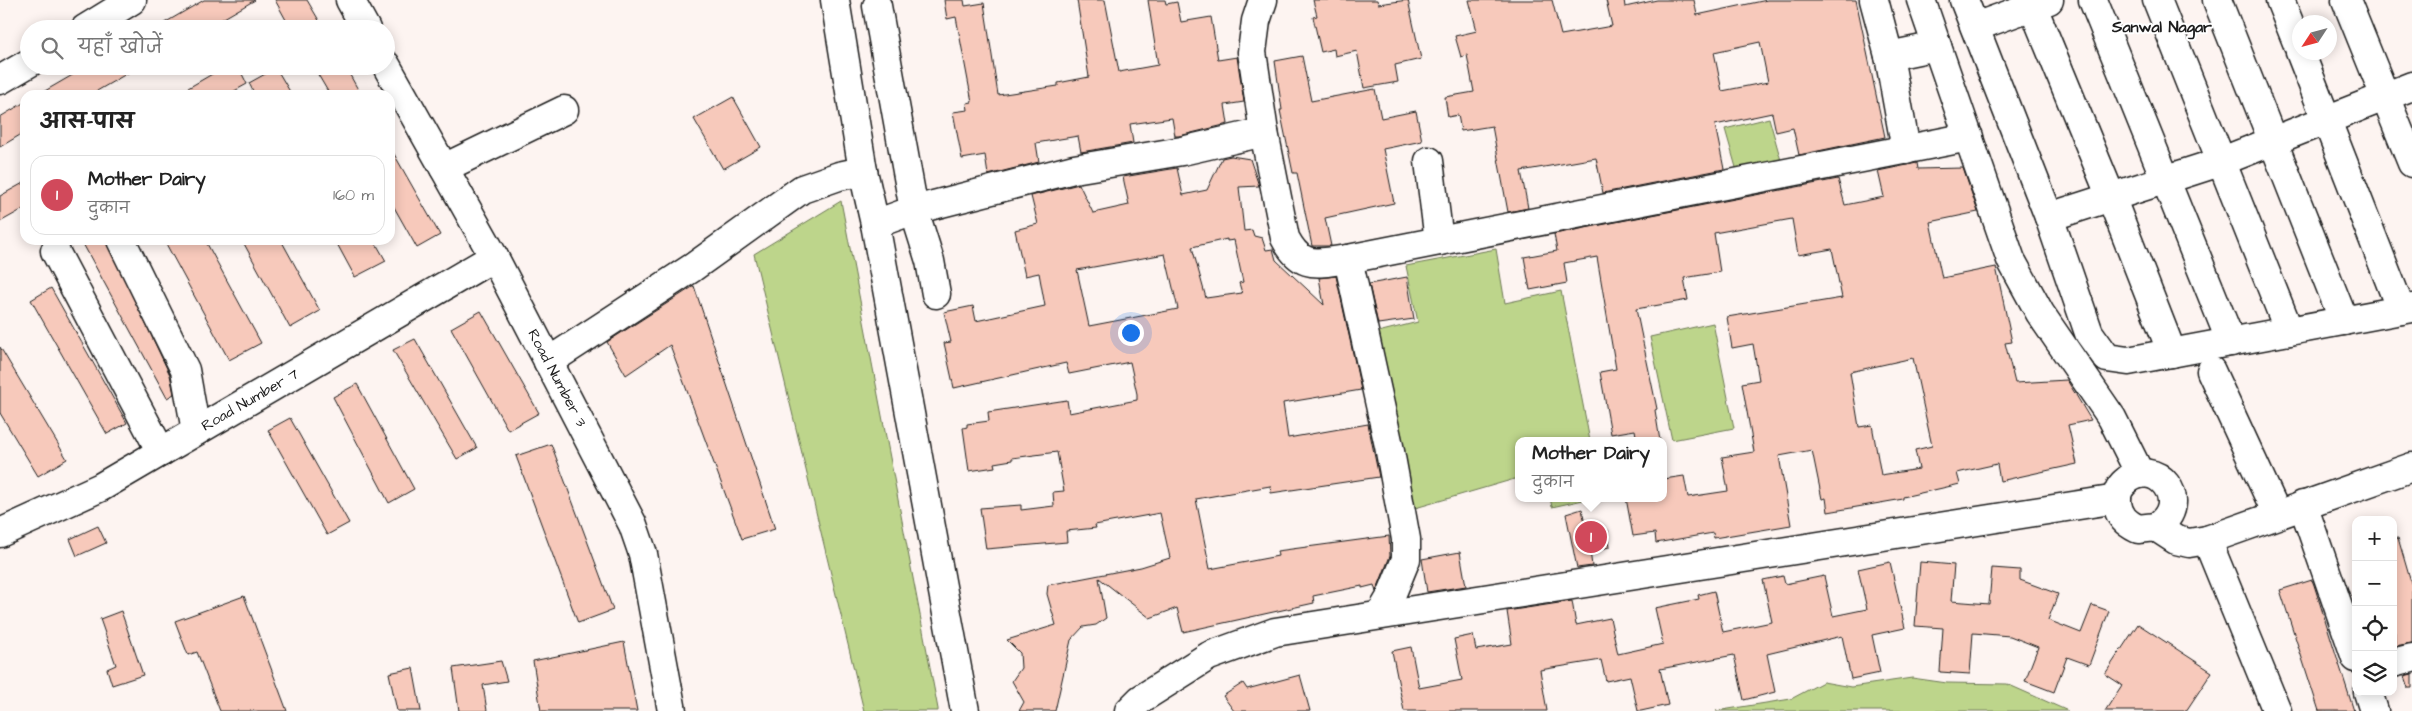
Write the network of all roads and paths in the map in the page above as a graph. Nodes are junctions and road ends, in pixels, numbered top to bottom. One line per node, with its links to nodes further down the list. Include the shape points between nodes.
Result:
1 (132, 0): 15 (street)
2 (350, 0): 16 (street)
3 (835, 0): 37 (street)
4 (1263, 0): 29 (street, via 1256,21 1252,52)
5 (1874, 0): 20 (street)
6 (1921, 0): 19 (street)
7 (1964, 0): 17 (street)
8 (2093, 0): 38 (street)
9 (2157, 0): 34 (street)
10 (2218, 0): 31 (street)
11 (2280, 0): 18 (street)
12 (2346, 0): 26 (street)
13 (2037, 2): 17 (street); 39 (street)
14 (877, 6): 40 (street)
15 (100, 20)
16 (361, 20)
17 (1975, 27): 41 (street)
18 (2292, 31)
19 (1937, 46): 20 (street); 30 (street)
20 (1889, 56): 32 (street)
21 (2304, 60): 28 (street)
22 (20, 68): 24 (street)
23 (392, 75): 36 (street, Road Number 3)
24 (0, 80)
25 (2412, 86): 26 (street)
26 (2386, 97): 28 (street); 35 (street)
27 (564, 110): 36 (street)
28 (2327, 120): 31 (street); 49 (street)
29 (1264, 132): 40 (street, via 1182,151 1074,170); 47 (street, via 1285,238 1294,254 1307,262)
30 (1968, 137): 32 (street); 59 (street, via 2011,260 2040,313 2112,418)
31 (2274, 141): 34 (street); 50 (street)
32 (1906, 150): 43 (street)
33 (1429, 160): 43 (street)
34 (2220, 162): 38 (street); 51 (street)
35 (2412, 163)
36 (444, 168): 46 (street, Road Number 3)
37 (863, 171): 42 (street); 54 (street, via 802,189 692,268)
38 (2165, 180): 39 (street); 52 (street)
39 (2111, 197): 41 (street); 53 (street)
40 (914, 210): 42 (street); 48 (street, via 930,261)
41 (2048, 217): 53 (street, via 2089,333 2107,358 2128,361)
42 (875, 224): 70 (street)
43 (1439, 241): 47 (street)
44 (123, 245): 56 (street, via 185,370)
45 (55, 251): 57 (street)
46 (494, 257): 54 (street, Road Number 3); 56 (street, Road Number 7)
47 (1348, 259): 66 (street, via 1406,539 1406,559)
48 (936, 294)
49 (2407, 309): 50 (street)
50 (2344, 321): 51 (street)
51 (2289, 332): 52 (street)
52 (2231, 342): 53 (street)
53 (2172, 353)
54 (548, 362): 69 (street, Road Number 3, via 633,525 643,554)
55 (2211, 371): 62 (street)
56 (196, 431): 57 (street, Road Number 7)
57 (161, 452): 64 (street, Road Number 7, via 101,487)
58 (2412, 467): 61 (street)
59 (2140, 474): 60 (street, via 2123,483); 63 (street, via 2155,476 2170,488 2170,514)
60 (2117, 500): 63 (street, via 2122,518 2129,524 2138,529); 66 (street)
61 (2302, 505): 62 (street); 67 (street)
62 (2277, 514): 65 (street)
63 (2156, 527): 65 (street, via 2182,542)
64 (0, 533)
65 (2208, 540): 72 (street)
66 (1380, 615): 71 (street, via 1275,632 1209,656 1141,699)
67 (2354, 651)
68 (2369, 696): 73 (street)
69 (672, 711)
70 (965, 711)
71 (1129, 711)
72 (2277, 711)
73 (2374, 711)

